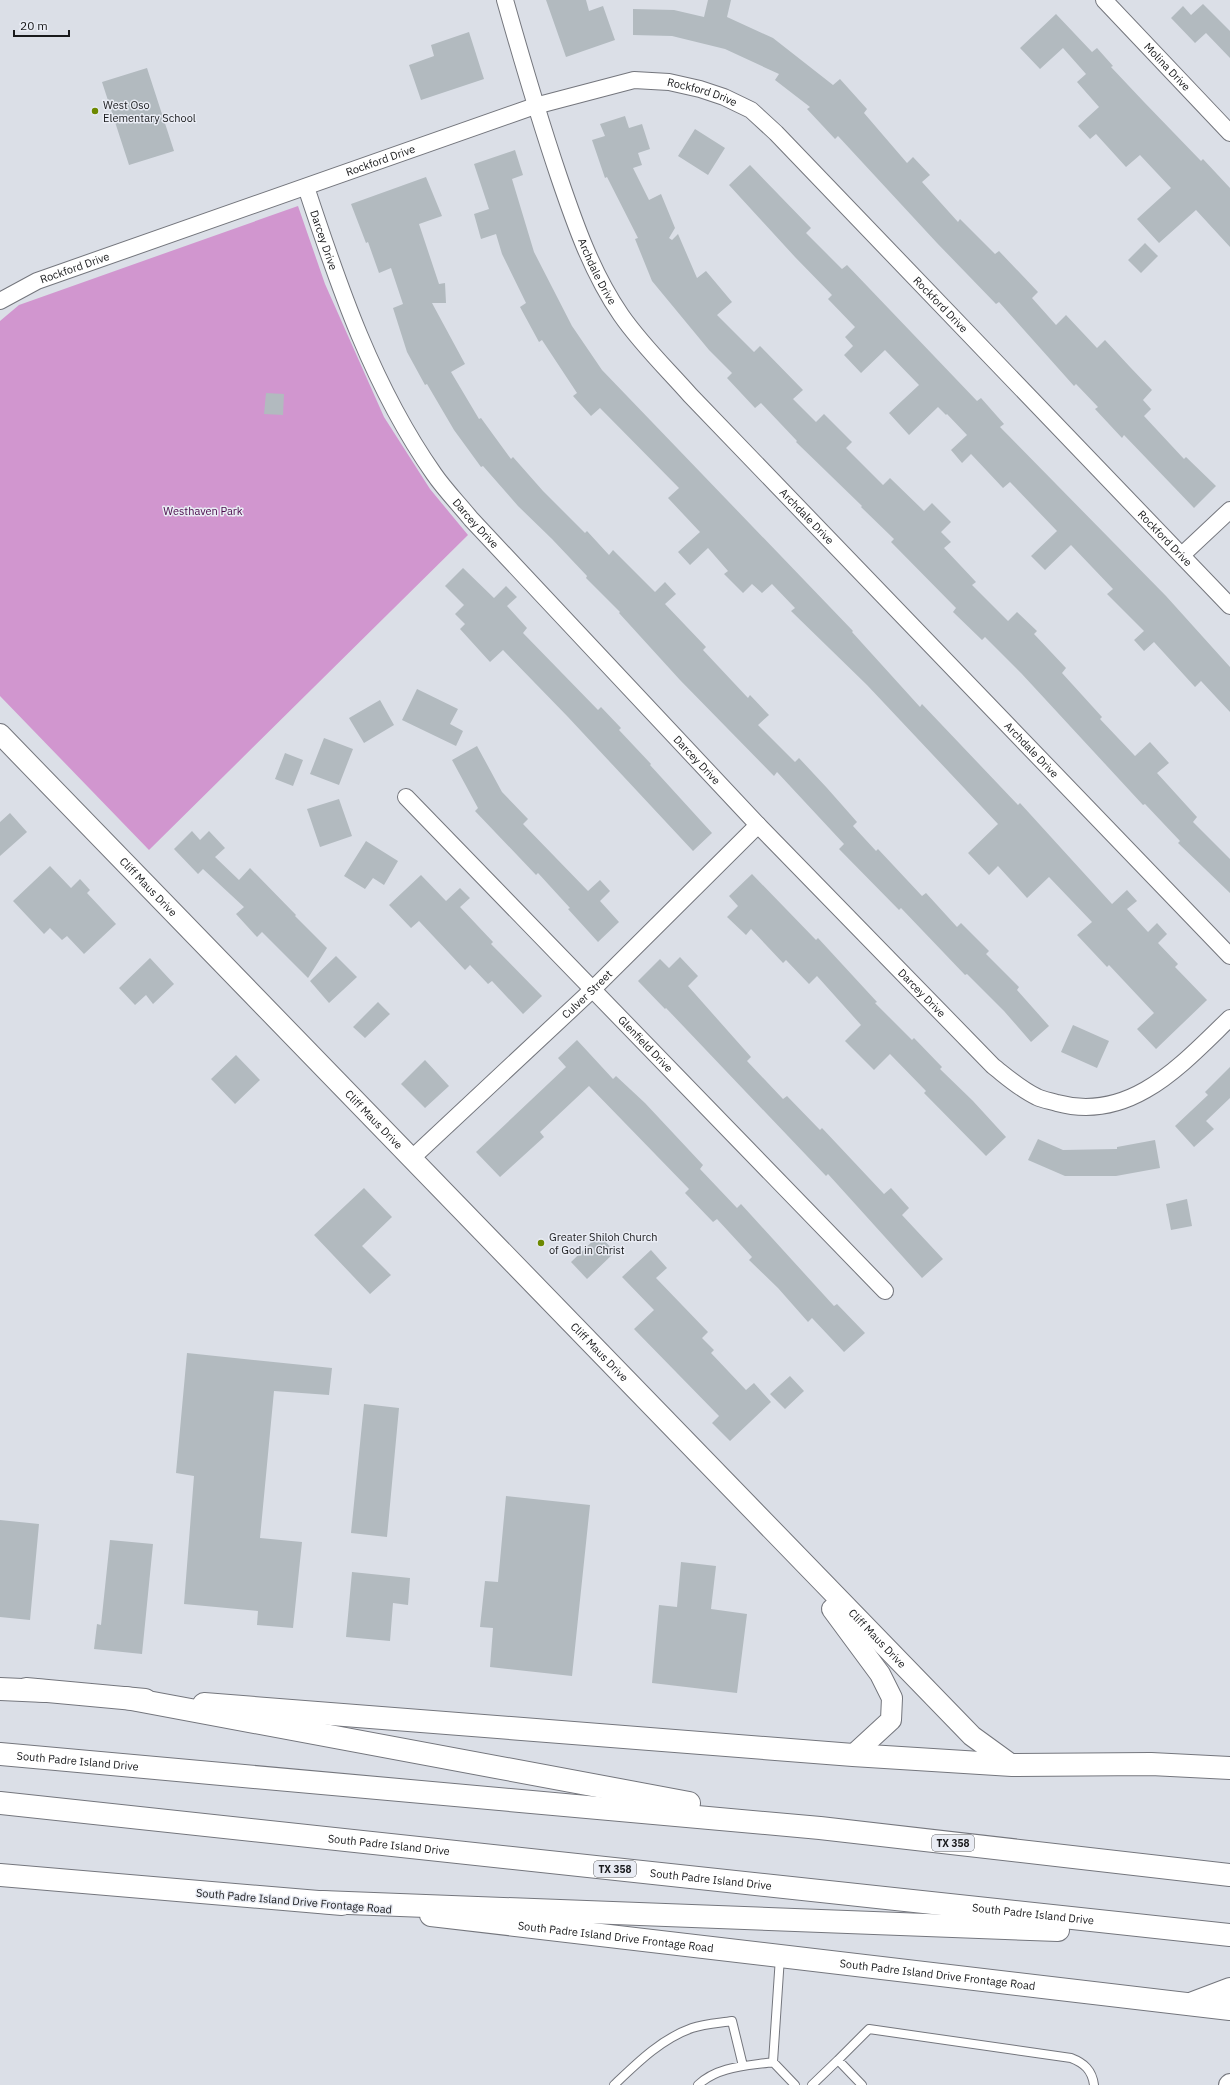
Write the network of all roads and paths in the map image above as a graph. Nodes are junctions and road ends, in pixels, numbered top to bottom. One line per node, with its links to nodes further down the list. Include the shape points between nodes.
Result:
1 (505, 0): 3 (street, Archdale Drive)
2 (1104, 0): 4 (street, Molina Drive)
3 (535, 106): 5 (street, Rockford Drive); 8 (street, Rockford Drive, via 634,80 669,82 700,89 751,110); 13 (street, Archdale Drive, via 587,252 621,315 645,346)
4 (1230, 133)
5 (306, 187): 6 (street, Rockford Drive, via 37,281); 12 (street, Darcey Drive, via 342,296 363,346 411,440 435,476 471,519)
6 (0, 301)
7 (1230, 510): 8 (street)
8 (1182, 555): 9 (street, Rockford Drive)
9 (1230, 606)
10 (0, 734): 16 (street, Cliff Maus Drive)
11 (406, 797): 14 (street, Glenfield Drive)
12 (758, 825): 14 (street, Culver Street); 15 (street, Darcey Drive, via 993,1066 1022,1089 1039,1098 1072,1107 1096,1108 1123,1101 1144,1092 1176,1069)
13 (1230, 956)
14 (594, 989): 16 (street, Culver Street); 17 (street, Glenfield Drive)
15 (1230, 1018)
16 (411, 1159): 18 (street, Cliff Maus Drive)
17 (885, 1291)
18 (747, 1506): 24 (street, Cliff Maus Drive, via 848,1629 880,1674 892,1698 891,1720); 25 (street, Cliff Maus Drive, via 972,1736)
19 (0, 1686): 21 (main road)
20 (0, 1689): 21 (main road)
21 (45, 1691): 22 (main road)
22 (126, 1698): 24 (main road); 28 (main road)
23 (0, 1754): 28 (main road, South Padre Island Drive / TX 358)
24 (853, 1755): 25 (main road)
25 (1012, 1765): 26 (main road, via 1151,1764)
26 (1230, 1768)
27 (0, 1803): 32 (main road, South Padre Island Drive / TX 358)
28 (820, 1828): 29 (main road, South Padre Island Drive / TX 358)
29 (1230, 1875)
30 (0, 1876): 31 (main road, South Padre Island Drive Frontage Road)
31 (322, 1902): 32 (main road); 33 (main road, South Padre Island Drive Frontage Road)
32 (1230, 1936)
33 (780, 1956): 35 (main road, South Padre Island Drive Frontage Road); 38 (lane)
34 (1230, 1990): 35 (main road)
35 (1190, 2004): 36 (main road, South Padre Island Drive Frontage Road)
36 (1230, 2009)
37 (838, 2060): 43 (lane); 44 (lane); 45 (lane, via 869,2028 1071,2058 1084,2063 1093,2076)
38 (773, 2062): 39 (lane); 42 (lane)
39 (743, 2066): 40 (lane, via 732,2021 692,2028 666,2041 639,2061); 41 (lane, via 707,2077)
40 (614, 2085)
41 (698, 2085)
42 (795, 2085)
43 (812, 2085)
44 (862, 2085)
45 (1094, 2085)

